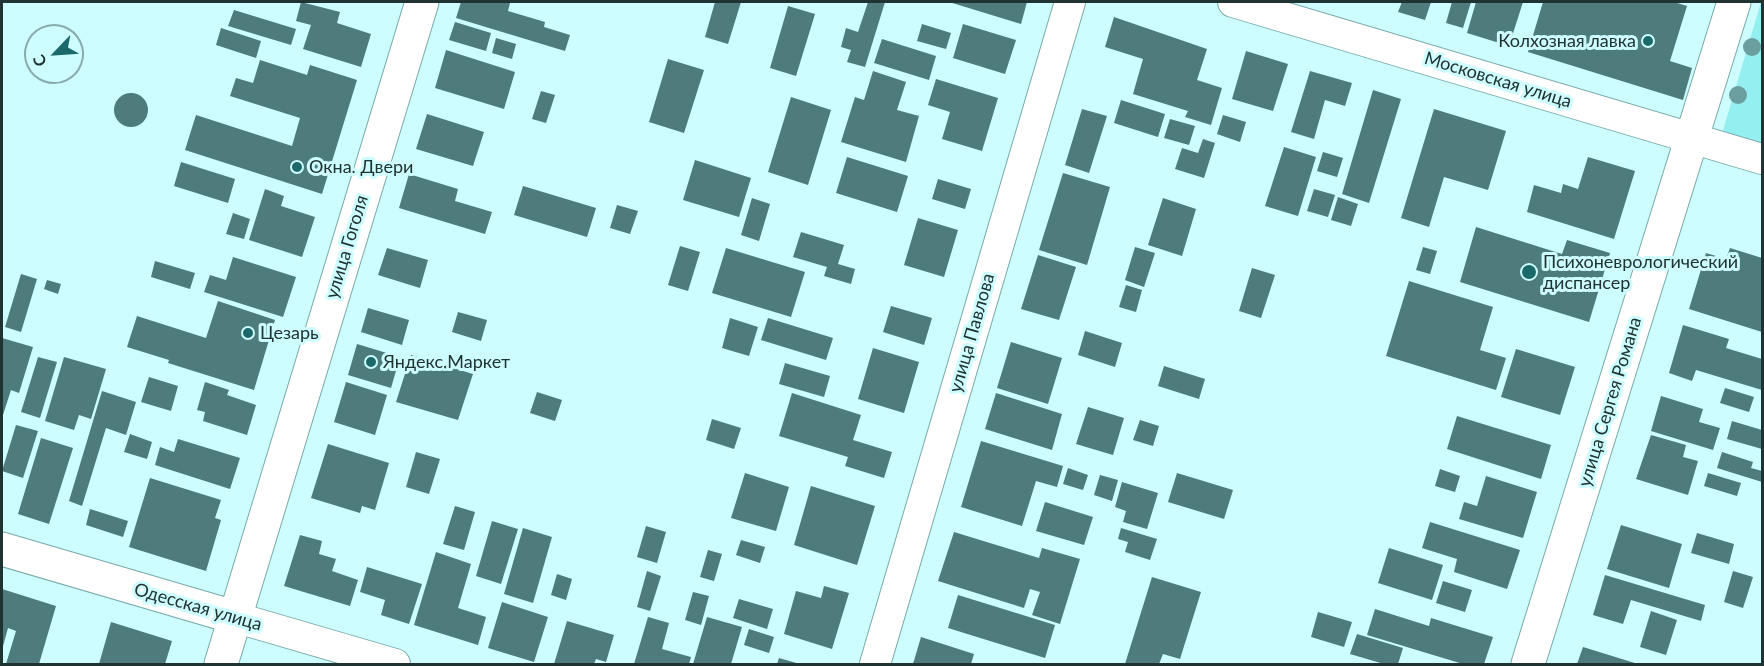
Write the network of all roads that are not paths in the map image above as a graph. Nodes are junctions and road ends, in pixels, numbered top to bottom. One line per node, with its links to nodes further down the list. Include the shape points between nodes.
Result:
1 (422, 2): 8 (street, улица Гоголя)
2 (1070, 2): 11 (street, улица Павлова)
3 (1233, 2): 5 (street, Московская улица)
4 (1734, 2): 5 (street, улица Сергея Романа)
5 (1692, 138): 6 (street, Московская улица); 12 (street, улица Сергея Романа)
6 (1762, 159)
7 (2, 549): 8 (street, Одесская улица)
8 (234, 617): 9 (street, улица Гоголя); 10 (street, Одесская улица)
9 (220, 664)
10 (395, 664)
11 (875, 664)
12 (1528, 664)

